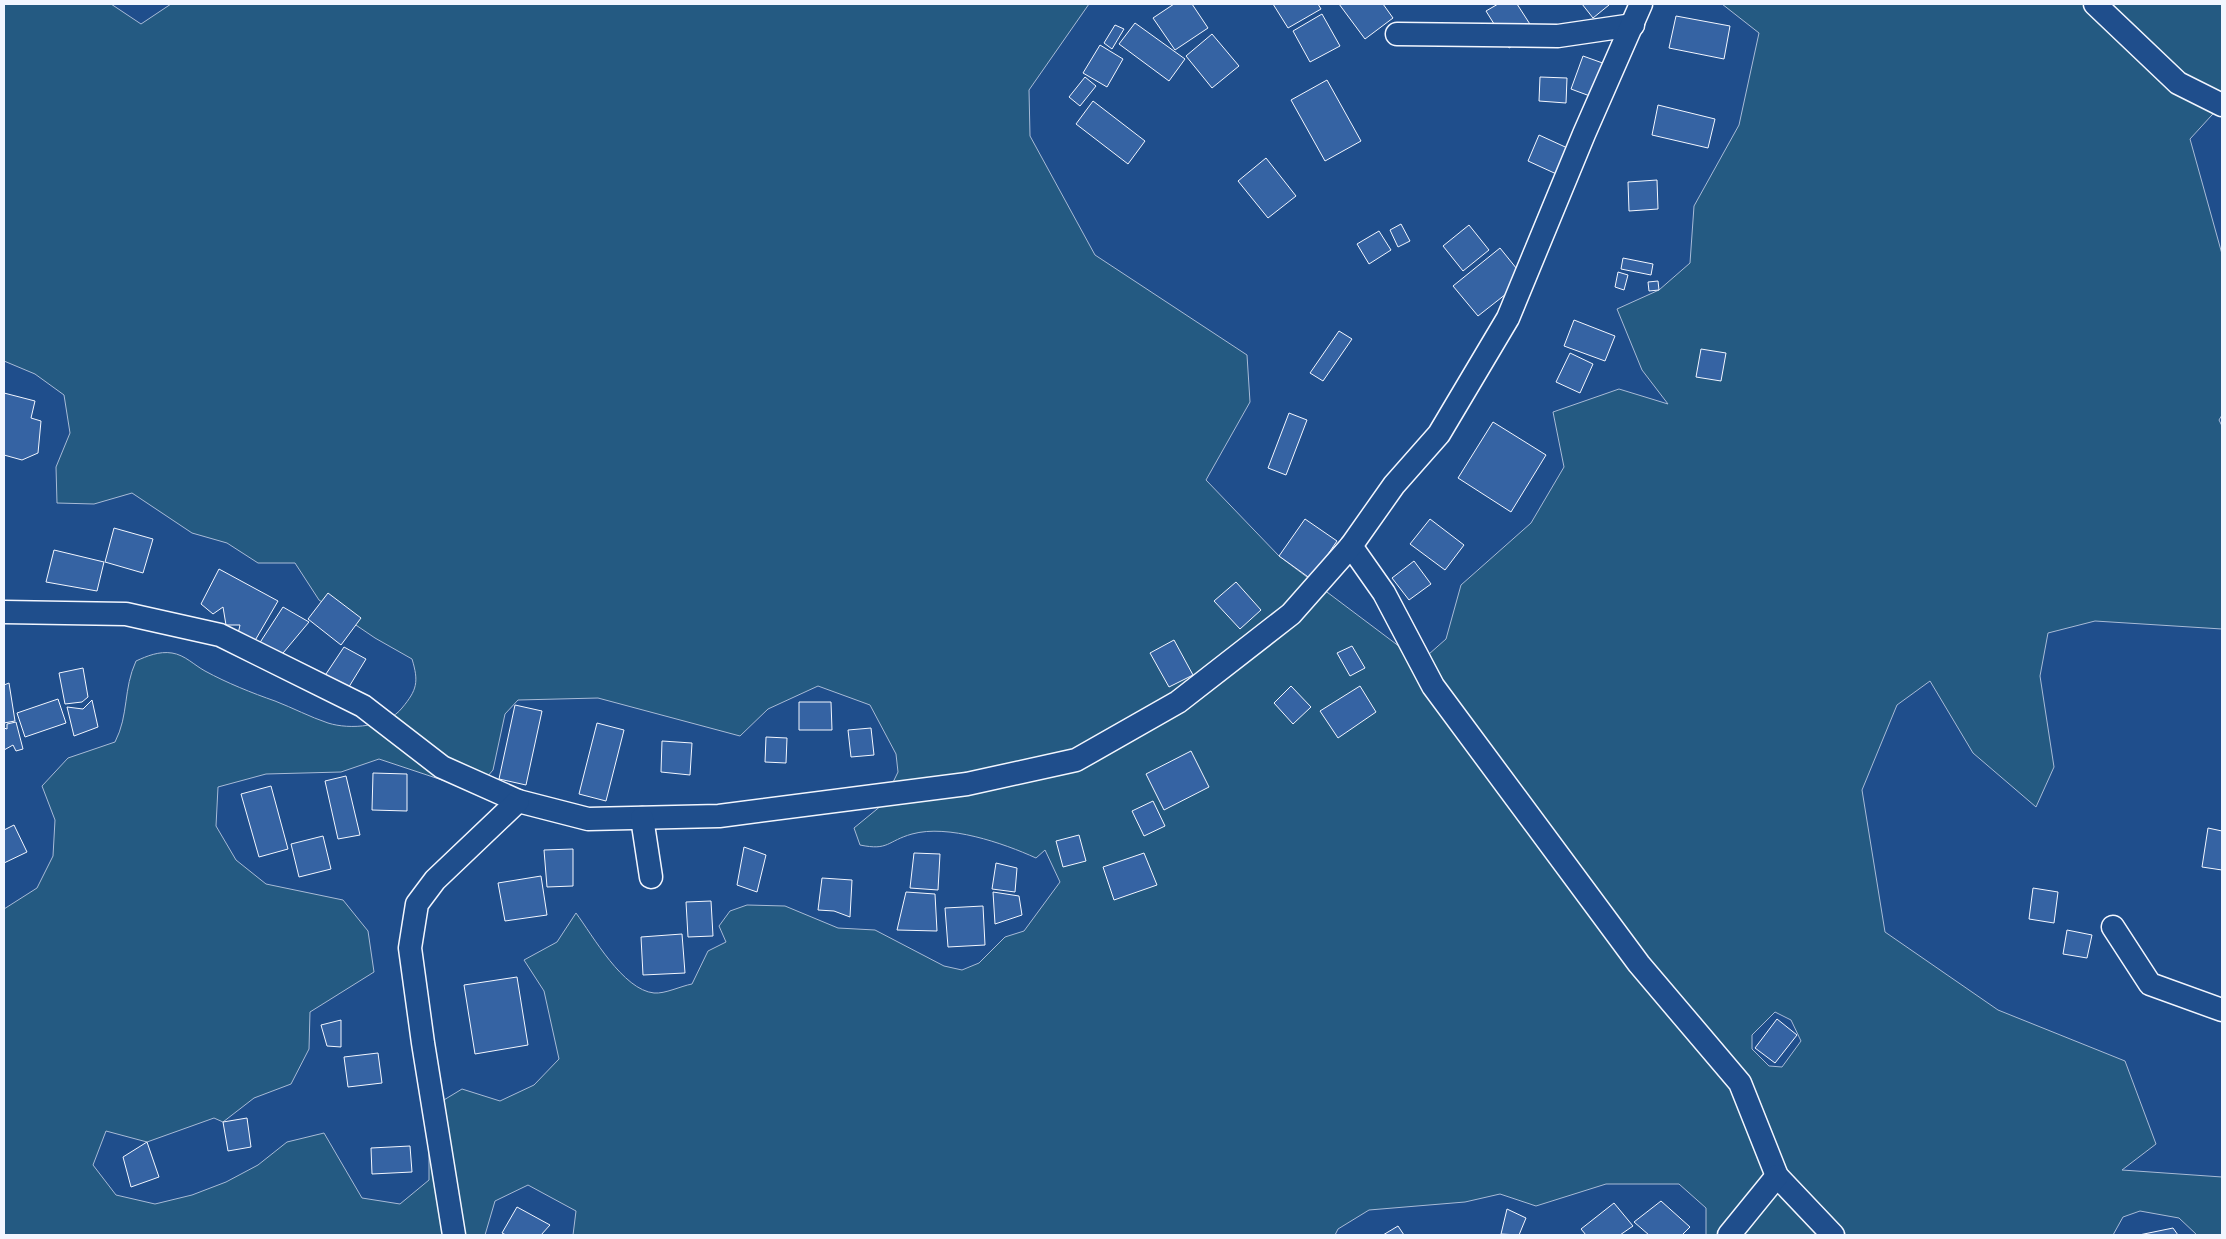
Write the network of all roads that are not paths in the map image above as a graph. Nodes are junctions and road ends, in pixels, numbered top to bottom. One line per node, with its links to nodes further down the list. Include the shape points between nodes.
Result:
1 (1640, 4): 3 (street)
2 (2094, 4): 5 (street, via 2178,83)
3 (1633, 25): 4 (street, via 1558,36); 6 (street, via 1508,318 1439,434 1394,484)
4 (1397, 34)
5 (2222, 105)
6 (1351, 546): 9 (street, via 1284,620 1178,702 1076,760 967,784 718,816); 13 (street, via 1384,593 1433,686 1638,964 1740,1083)
7 (4, 612): 8 (street, via 126,614 220,635 363,706 442,767)
8 (518, 801): 9 (street, via 588,819); 14 (street, via 435,880 417,904 410,948)
9 (642, 818): 10 (street)
10 (651, 877)
11 (2113, 927): 12 (street, via 2150,984)
12 (2222, 1010)
13 (1777, 1176): 15 (street); 16 (street)
14 (454, 1235)
15 (1729, 1235)
16 (1833, 1235)

